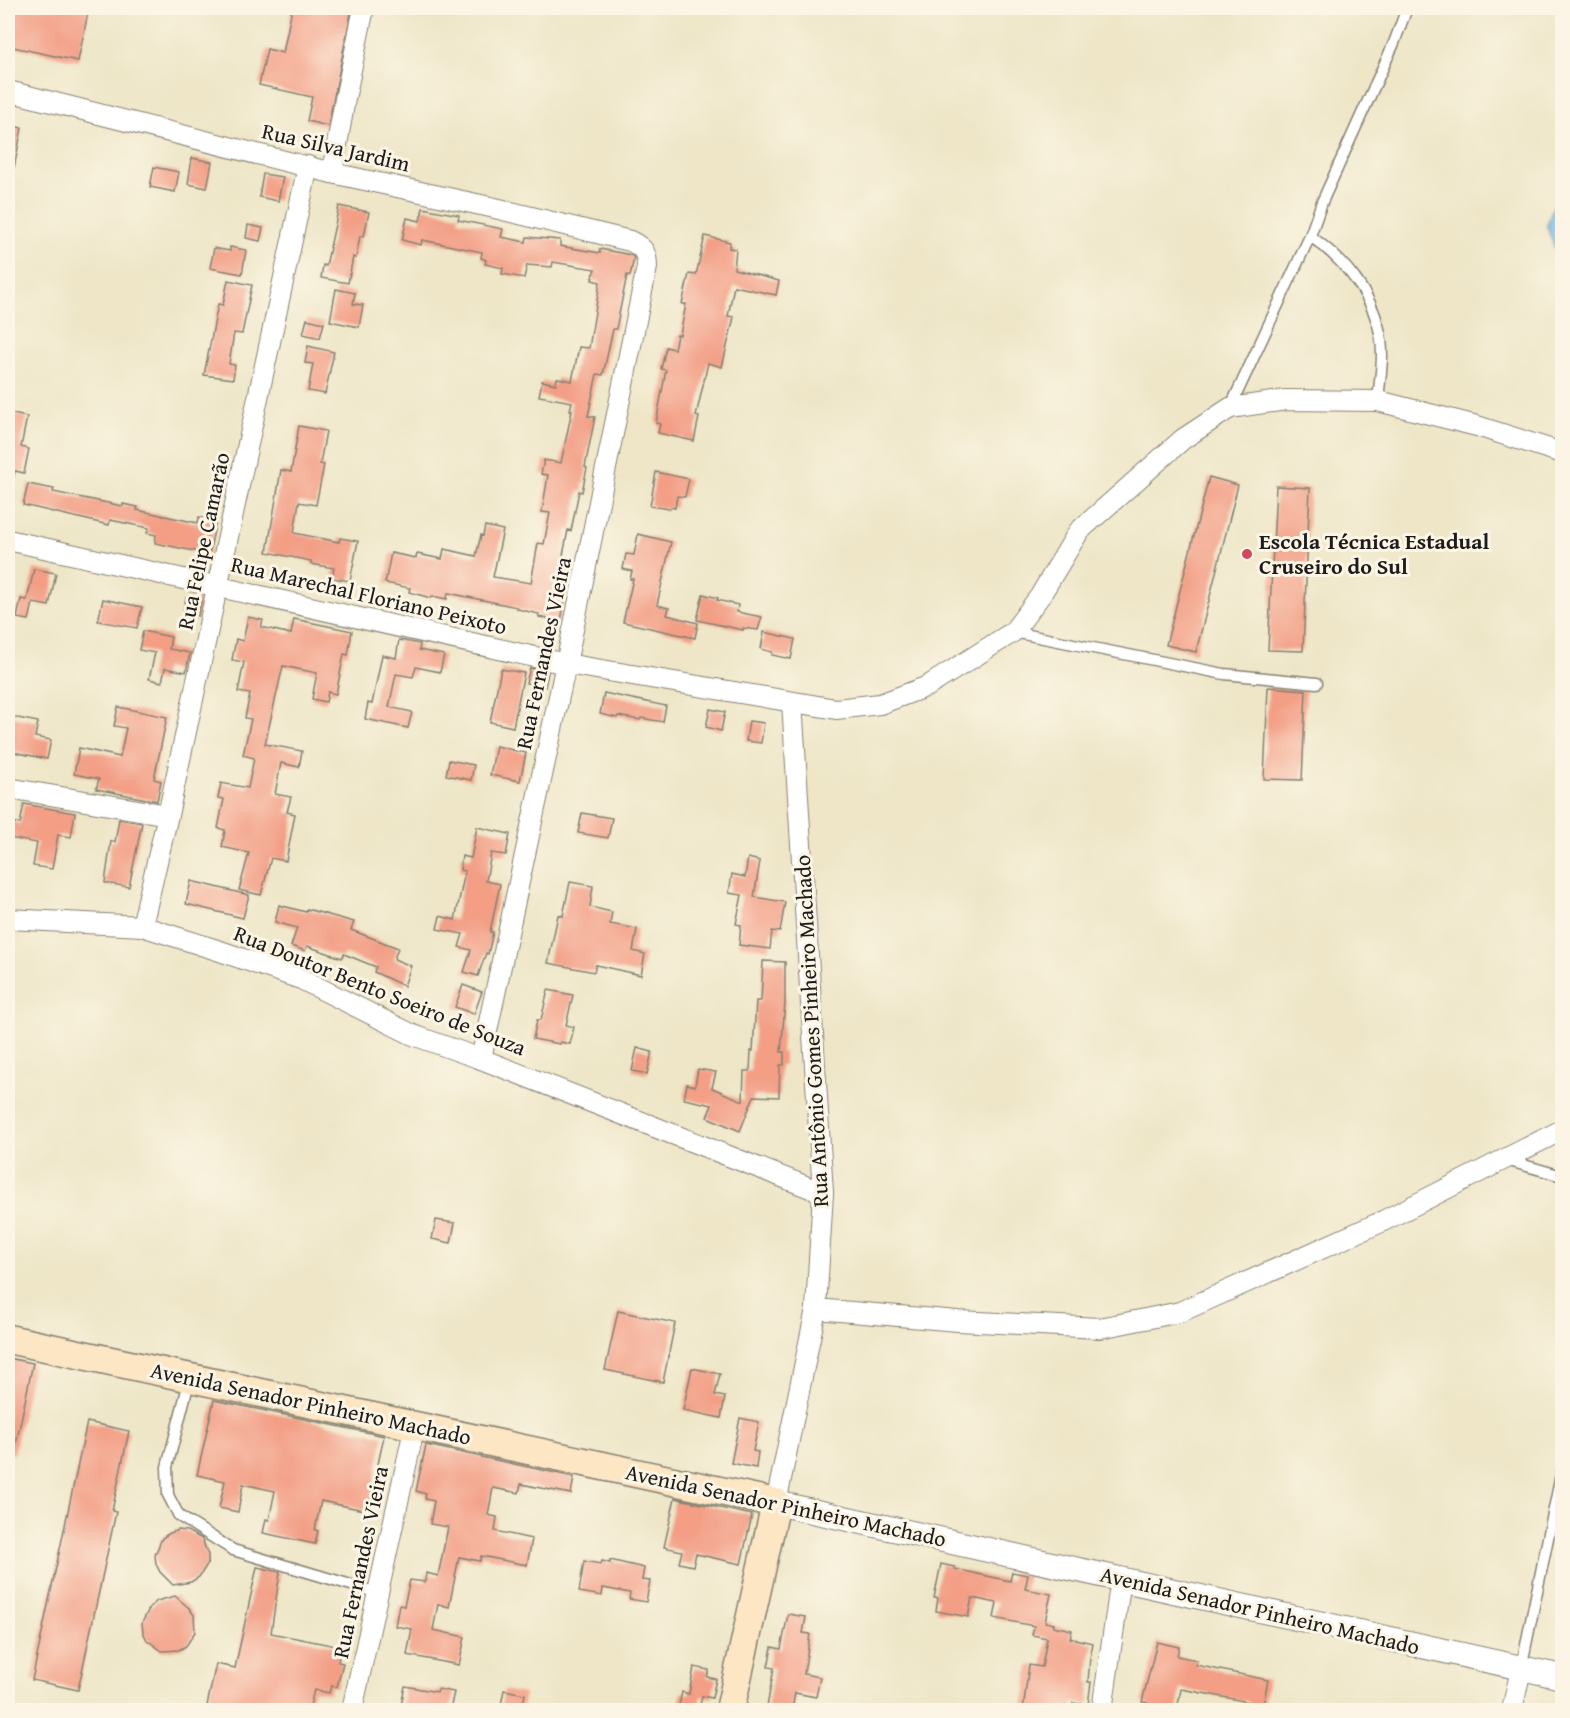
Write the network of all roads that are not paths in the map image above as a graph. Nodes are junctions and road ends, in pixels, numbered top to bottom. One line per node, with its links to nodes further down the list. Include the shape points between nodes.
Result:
1 (364, 8): 5 (street)
2 (1407, 8): 6 (lane)
3 (8, 91): 4 (street, Rua Silva Jardim)
4 (308, 166): 5 (street, Rua Silva Jardim); 12 (street, Rua Felipe Camarão)
5 (332, 173): 7 (street, Rua Silva Jardim, via 630,241 642,247)
6 (1310, 236): 8 (lane, via 1340,260 1363,288 1376,318 1382,354); 9 (lane)
7 (647, 257): 14 (street, Rua Fernandes Vieira)
8 (1378, 401): 9 (street, via 1286,400); 10 (street)
9 (1230, 408): 13 (street, via 1183,439 1079,531)
10 (1563, 453)
11 (8, 540): 12 (street, Rua Marechal Floriano Peixoto)
12 (218, 585): 14 (street, Rua Marechal Floriano Peixoto); 18 (street, Rua Felipe Camarão)
13 (1013, 632): 15 (lane, via 1224,674); 16 (street, Rua Marechal Floriano Peixoto, via 928,686 880,704 836,709)
14 (566, 664): 16 (street, Rua Marechal Floriano Peixoto); 21 (street, Rua Fernandes Vieira)
15 (1317, 683)
16 (792, 702): 25 (street, Rua Antônio Gomes Pinheiro Machado)
17 (8, 788): 18 (street)
18 (168, 815): 20 (street, Rua Felipe Camarão)
19 (8, 919): 20 (street, Rua Doutor Bento Soeiro de Souza)
20 (142, 926): 21 (street, Rua Doutor Bento Soeiro de Souza, via 301,979 413,1035)
21 (481, 1059): 25 (street, Rua Doutor Bento Soeiro de Souza)
22 (1563, 1130): 23 (street)
23 (1506, 1160): 24 (lane); 26 (street, via 1381,1222 1180,1312 1100,1328)
24 (1563, 1176)
25 (823, 1192): 26 (street, Rua Antônio Gomes Pinheiro Machado)
26 (816, 1309): 31 (street, Rua Antônio Gomes Pinheiro Machado)
27 (8, 1339): 28 (main road, Avenida Senador Pinheiro Machado)
28 (190, 1378): 29 (main road, Avenida Senador Pinheiro Machado); 33 (lane, via 167,1467 168,1495 179,1516 233,1550)
29 (415, 1425): 31 (main road, Avenida Senador Pinheiro Machado); 33 (street, Rua Fernandes Vieira)
30 (1563, 1470): 34 (lane)
31 (776, 1503): 32 (street, Avenida Senador Pinheiro Machado); 37 (main road, Rua Antônio Gomes Pinheiro Machado)
32 (1121, 1579): 34 (street, Avenida Senador Pinheiro Machado); 38 (street)
33 (378, 1593): 36 (street, Rua Fernandes Vieira)
34 (1521, 1669): 35 (street, Avenida Senador Pinheiro Machado); 39 (street)
35 (1563, 1677)
36 (352, 1710)
37 (730, 1710)
38 (1102, 1710)
39 (1512, 1710)

